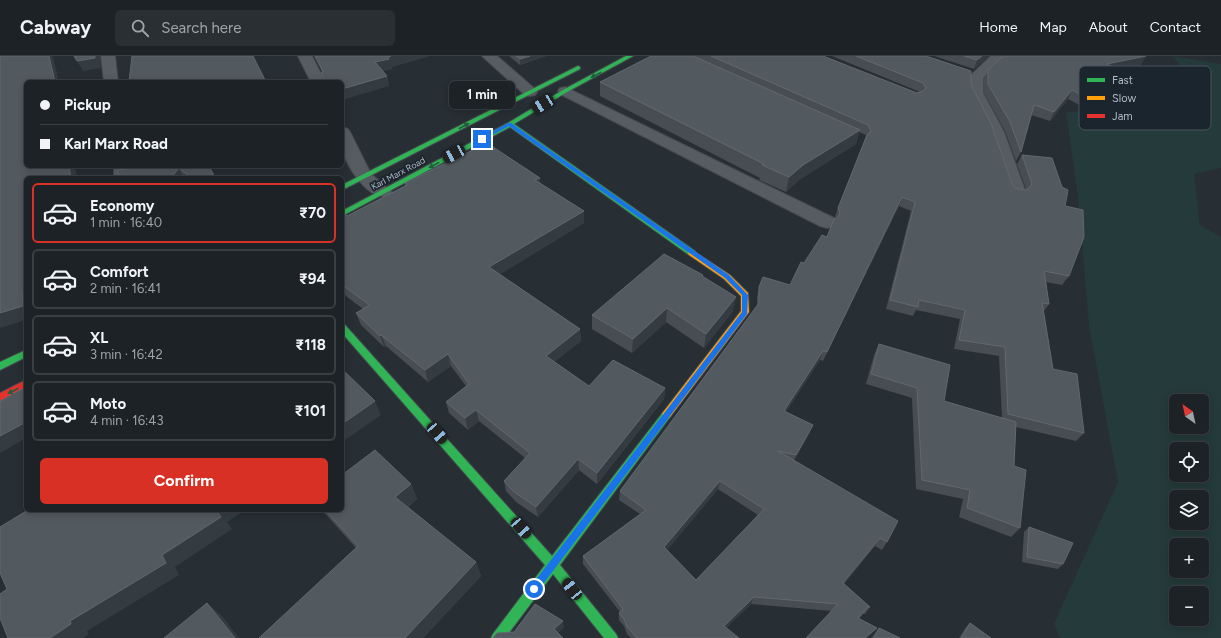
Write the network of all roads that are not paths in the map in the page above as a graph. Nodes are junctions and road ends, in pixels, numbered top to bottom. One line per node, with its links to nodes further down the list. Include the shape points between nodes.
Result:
1 (108, 56): 7 (street)
2 (306, 56): 8 (street)
3 (489, 56): 10 (street)
4 (630, 56): 9 (street, Karl Marx Road, one-way to 9)
5 (999, 56): 16 (street, via 969,75 996,132)
6 (586, 63): 10 (street, Karl Marx Road)
7 (111, 80)
8 (317, 80)
9 (565, 91): 11 (street, Karl Marx Road); 18 (street)
10 (530, 92): 13 (street, Karl Marx Road, one-way to 10)
11 (510, 124): 15 (street, Karl Marx Road, one-way to 15); 24 (street, via 727,277 745,295 745,312)
12 (344, 136): 13 (street)
13 (364, 177): 14 (street, Karl Marx Road); 15 (street)
14 (344, 187)
15 (383, 192): 17 (street, Karl Marx Road)
16 (1017, 193)
17 (344, 213)
18 (827, 222)
19 (344, 329): 24 (street)
20 (24, 354): 21 (street)
21 (0, 366)
22 (24, 385): 23 (street, one-way to 23)
23 (0, 398)
24 (552, 564): 25 (street); 26 (street)
25 (497, 638)
26 (612, 638)

